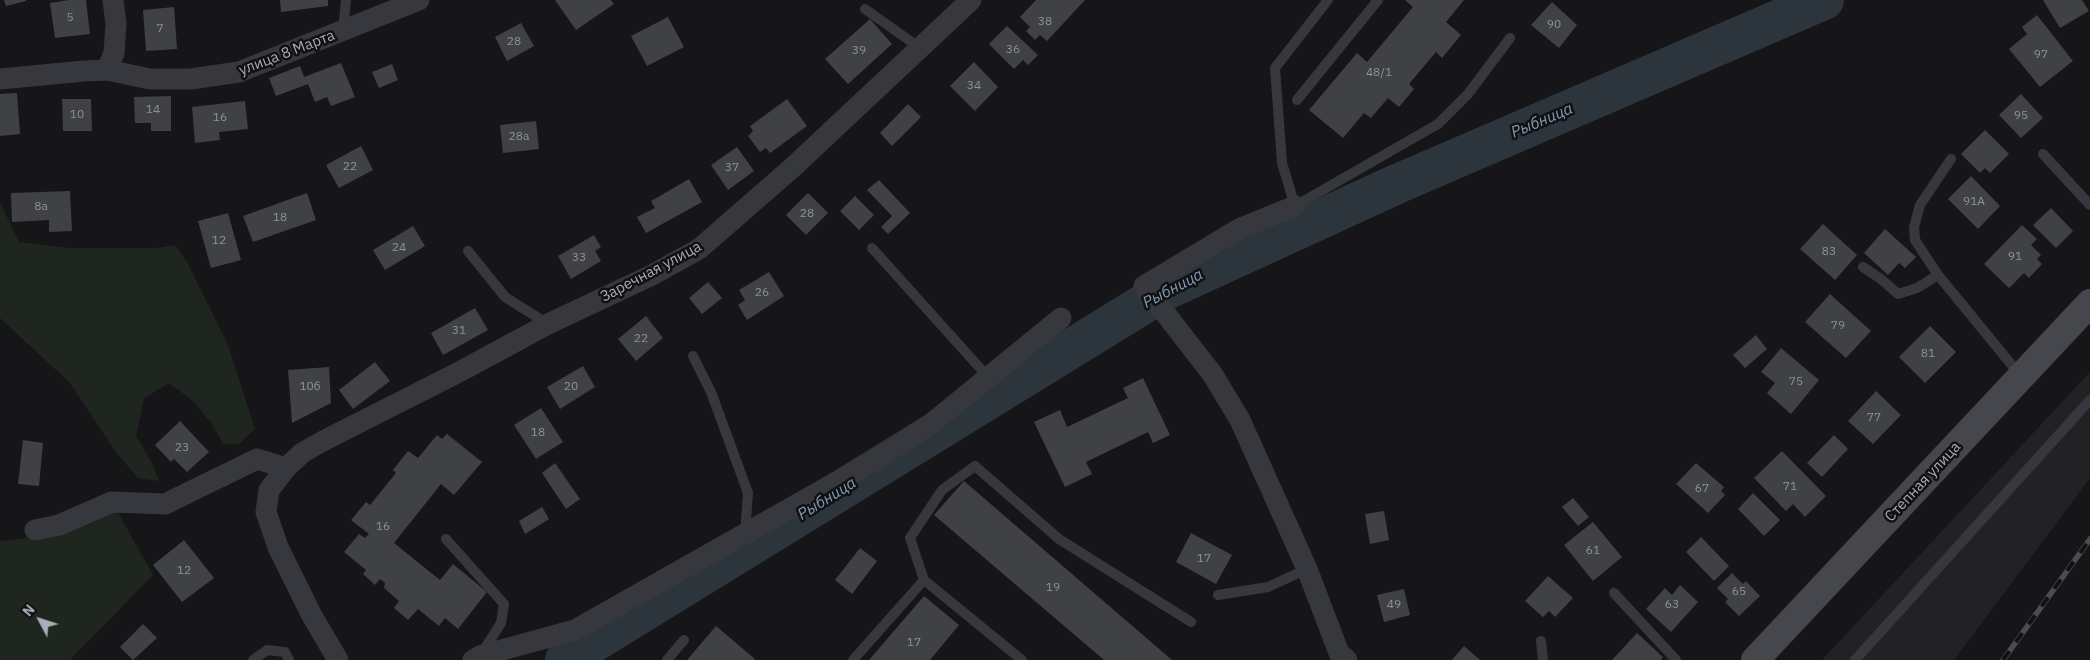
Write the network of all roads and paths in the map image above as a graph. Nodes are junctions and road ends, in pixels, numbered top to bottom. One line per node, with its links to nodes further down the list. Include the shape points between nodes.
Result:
1 (113, 0): 11 (street, via 116,24 114,54)
2 (346, 0): 8 (lane)
3 (419, 0): 8 (street, улица 8 Марта)
4 (971, 0): 10 (street, Заречная улица)
5 (1328, 0): 17 (lane, via 1275,68 1282,163)
6 (1378, 0): 13 (lane)
7 (865, 9): 10 (lane)
8 (343, 32): 11 (street, улица 8 Марта, via 239,72 192,79 150,79)
9 (1510, 38): 17 (lane, via 1468,94 1438,124)
10 (920, 48): 24 (street, Заречная улица, via 792,168 699,249)
11 (107, 70): 12 (street, улица 8 Марта)
12 (0, 79)
13 (1296, 100)
14 (2043, 154): 16 (lane)
15 (1951, 159): 21 (lane, via 1920,205 1914,227 1915,240)
16 (2090, 205)
17 (1295, 206): 33 (street, via 1239,229 1144,286 1213,374 1240,420)
18 (872, 248): 27 (lane)
19 (468, 251): 24 (lane, via 505,297)
20 (1864, 267): 21 (lane, via 1898,294)
21 (1938, 275): 26 (lane)
22 (2090, 303): 26 (main road, Степная улица)
23 (1061, 318): 27 (street)
24 (548, 324): 29 (street, Заречная улица, via 302,453)
25 (693, 356): 31 (lane, via 712,392 748,493)
26 (2021, 376): 50 (main road, Степная улица)
27 (988, 377): 31 (street, via 922,429 872,462)
28 (2090, 400): 51 (lane)
29 (286, 468): 30 (street, via 257,459 165,504 112,502 59,524); 44 (street, Заречная улица, via 269,490 266,512 278,547)
30 (35, 530)
31 (745, 534): 40 (street, via 575,630)
32 (446, 538): 40 (lane, via 504,604 501,623)
33 (1307, 569): 36 (lane, via 1268,587); 41 (street)
34 (924, 580): 37 (lane, via 910,538 942,490 975,466 1060,539); 46 (lane); 47 (lane)
35 (1614, 593): 49 (lane)
36 (1218, 595)
37 (1191, 622)
38 (684, 640): 45 (lane)
39 (1541, 641): 48 (lane)
40 (477, 658)
41 (1339, 658)
42 (253, 660): 43 (lane, via 267,650 285,652)
43 (289, 660)
44 (338, 660)
45 (667, 660)
46 (854, 660)
47 (1022, 660)
48 (1543, 660)
49 (1676, 660)
50 (1755, 660)
51 (1855, 660)

